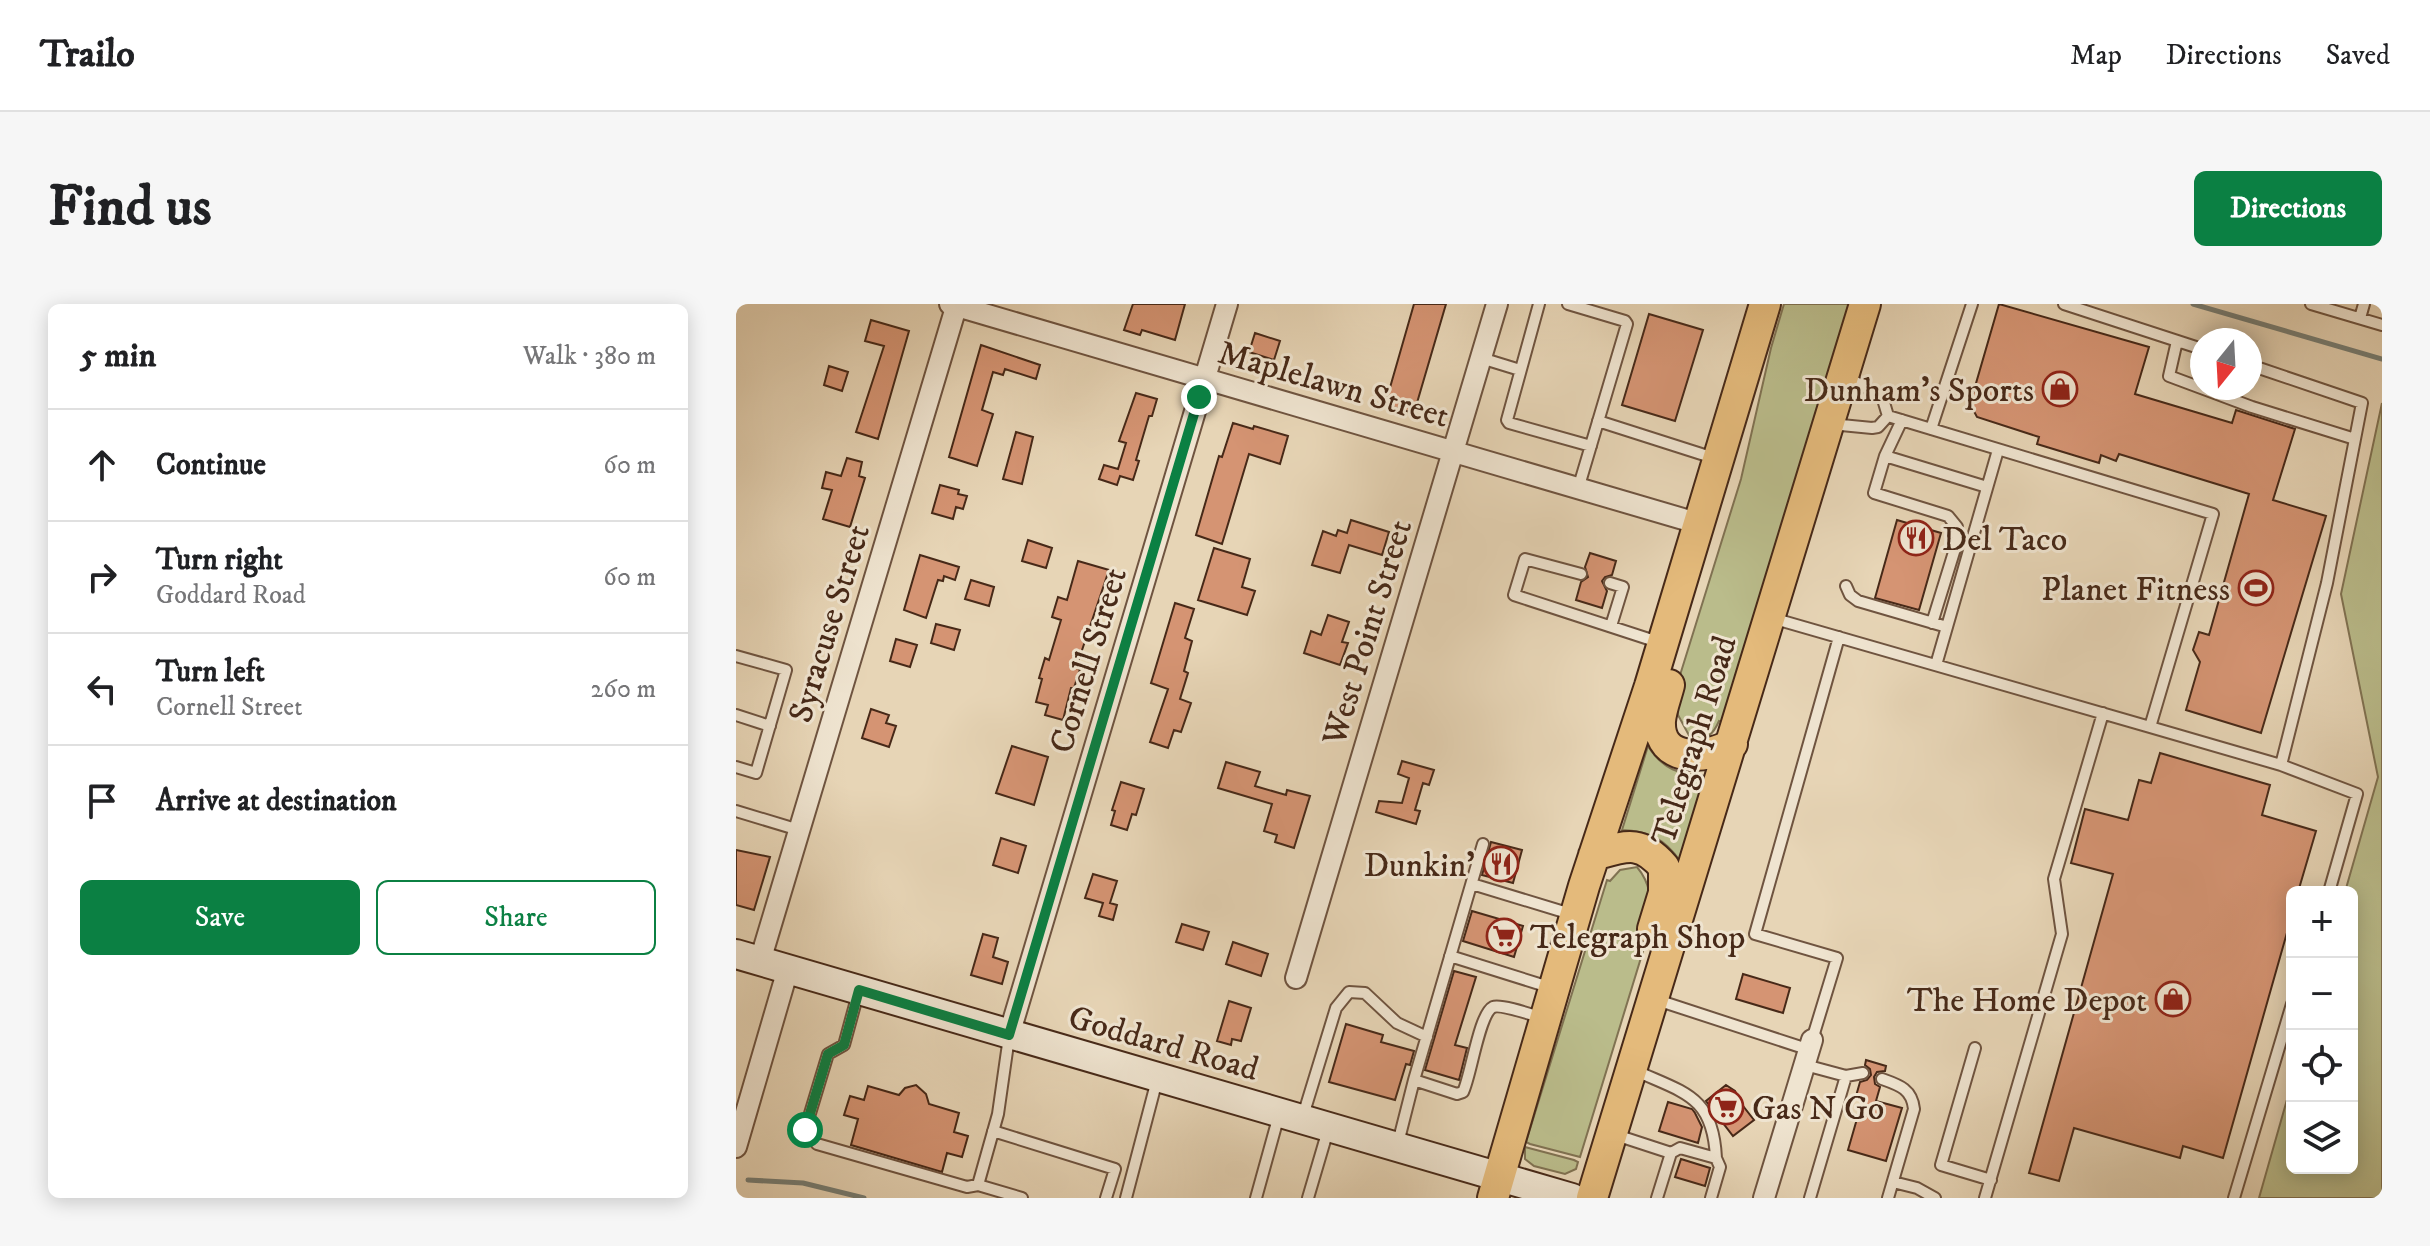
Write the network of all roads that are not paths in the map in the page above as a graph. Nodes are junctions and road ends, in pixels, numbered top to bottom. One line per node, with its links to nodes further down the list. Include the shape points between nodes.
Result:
1 (1227, 304): 20 (street, Cornell Street)
2 (1497, 304): 16 (street, West Point Street)
3 (1539, 304): 18 (lane)
4 (1568, 304): 24 (lane, via 1627,324)
5 (1765, 304): 21 (main road, Telegraph Road)
6 (1865, 304): 19 (main road, Telegraph Road)
7 (1972, 304): 26 (lane)
8 (2064, 304): 14 (lane)
9 (2311, 304): 12 (lane)
10 (2364, 304): 12 (lane)
11 (954, 305): 20 (street, Maplelawn Street); 55 (street, Syracuse Street)
12 (2360, 318): 13 (lane)
13 (2382, 325)
14 (2177, 341): 15 (lane); 27 (lane, via 2169,376)
15 (2190, 345)
16 (1481, 358): 18 (lane); 30 (street, West Point Street)
17 (2262, 369): 27 (lane, via 2362,403)
18 (1520, 370): 28 (lane, via 1509,423)
19 (1843, 375): 22 (lane, via 1882,396); 25 (main road, Telegraph Road)
20 (1204, 379): 30 (street, Maplelawn Street); 70 (street, Cornell Street)
21 (1734, 408): 32 (main road, Telegraph Road); 51 (main road, via 1736,459 1726,505 1660,724 1663,738 1680,754 1700,757)
22 (1888, 416): 23 (lane); 25 (lane, via 1872,428)
23 (1902, 420): 26 (lane); 31 (lane)
24 (1598, 421): 28 (lane); 32 (lane)
25 (1829, 423): 39 (main road, Telegraph Road)
26 (1931, 429): 29 (lane)
27 (2355, 439): 52 (lane, via 2327,583)
28 (1591, 446): 34 (lane)
29 (1998, 450): 33 (lane); 50 (lane, via 2213,514)
30 (1453, 452): 34 (street, Maplelawn Street); 64 (street, West Point Street)
31 (1885, 456): 33 (lane); 40 (lane, via 1874,493 1948,516 1957,527)
32 (1719, 459): 35 (main road, Telegraph Road)
33 (1987, 487): 42 (lane)
34 (1578, 489): 35 (street, Maplelawn Street)
35 (1700, 524): 44 (main road, Telegraph Road)
36 (1581, 574): 41 (lane, via 1525,559 1514,595)
37 (1610, 583): 41 (lane, via 1623,587)
38 (1846, 586): 40 (lane, via 1858,601)
39 (1770, 618): 43 (lane); 51 (main road, Telegraph Road)
40 (1932, 623): 42 (lane)
41 (1611, 626): 44 (lane)
42 (1947, 627): 46 (lane)
43 (1839, 637): 46 (lane); 73 (lane, via 1755,934 1837,958)
44 (1663, 643): 57 (main road, Telegraph Road)
45 (736, 656): 49 (lane, via 786,670)
46 (1936, 665): 47 (lane)
47 (2103, 713): 50 (lane); 87 (lane, via 2054,879 2062,934)
48 (736, 715): 49 (lane)
49 (770, 726): 53 (lane, via 756,773)
50 (2150, 727): 52 (lane)
51 (1732, 744): 67 (main road, Telegraph Road)
52 (2281, 765): 59 (lane, via 2357,794)
53 (736, 767)
54 (736, 811): 55 (lane)
55 (799, 830): 62 (street, Syracuse Street)
56 (1483, 844): 58 (lane)
57 (1594, 855): 60 (main road, Telegraph Road); 83 (main road, via 1631,846 1652,853 1664,867 1664,893 1598,1114)
58 (1472, 884): 60 (lane); 61 (lane)
59 (2331, 886)
60 (1576, 916): 65 (main road, Telegraph Road)
61 (1450, 956): 65 (lane); 71 (lane)
62 (748, 957): 63 (main road, Goddard Road)
63 (788, 969): 66 (main road, Goddard Road); 82 (street)
64 (1296, 978)
65 (1554, 989): 68 (main road, Telegraph Road)
66 (859, 990): 70 (main road, Goddard Road); 89 (lane, via 844,1045 828,1054 805,1130 817,1144 967,1187)
67 (1652, 999): 73 (lane); 74 (main road, Telegraph Road)
68 (1545, 1018): 79 (lane, via 1494,1006 1483,1021 1463,1092); 90 (main road, Telegraph Road)
69 (2286, 1024): 105 (lane)
70 (1009, 1035): 77 (main road, Goddard Road); 81 (lane)
71 (1427, 1037): 79 (lane); 80 (lane, via 1397,1023 1365,993 1349,992 1336,1008)
72 (1975, 1048): 87 (lane, via 1941,1165)
73 (1809, 1051): 76 (lane); 100 (street)
74 (1630, 1068): 83 (main road, Telegraph Road); 86 (lane, via 1690,1095 1709,1115)
75 (1863, 1073): 76 (lane)
76 (1846, 1076): 101 (lane)
77 (1157, 1078): 80 (main road, Goddard Road); 93 (lane)
78 (1882, 1079): 88 (lane, via 1905,1087 1913,1099)
79 (1414, 1080): 84 (lane)
80 (1303, 1121): 84 (main road, Goddard Road); 94 (lane); 95 (lane)
81 (993, 1131): 89 (lane); 92 (lane, via 1115,1169)
82 (738, 1134)
83 (1608, 1142): 85 (lane); 97 (main road, Telegraph Road)
84 (1397, 1148): 90 (main road, Goddard Road)
85 (1671, 1153): 86 (lane, via 1680,1148); 98 (lane)
86 (1716, 1158): 99 (lane, via 1720,1167)
87 (1991, 1180): 104 (lane)
88 (1893, 1182): 102 (lane); 103 (lane)
89 (978, 1185): 91 (lane)
90 (1496, 1188): 96 (main road, Goddard Road)
91 (1022, 1198)
92 (1106, 1198)
93 (1126, 1198)
94 (1256, 1198)
95 (1308, 1198)
96 (1572, 1198)
97 (1592, 1198)
98 (1657, 1198)
99 (1711, 1198)
100 (1764, 1198)
101 (1810, 1198)
102 (1888, 1198)
103 (1935, 1198)
104 (1985, 1198)
105 (2234, 1198)

